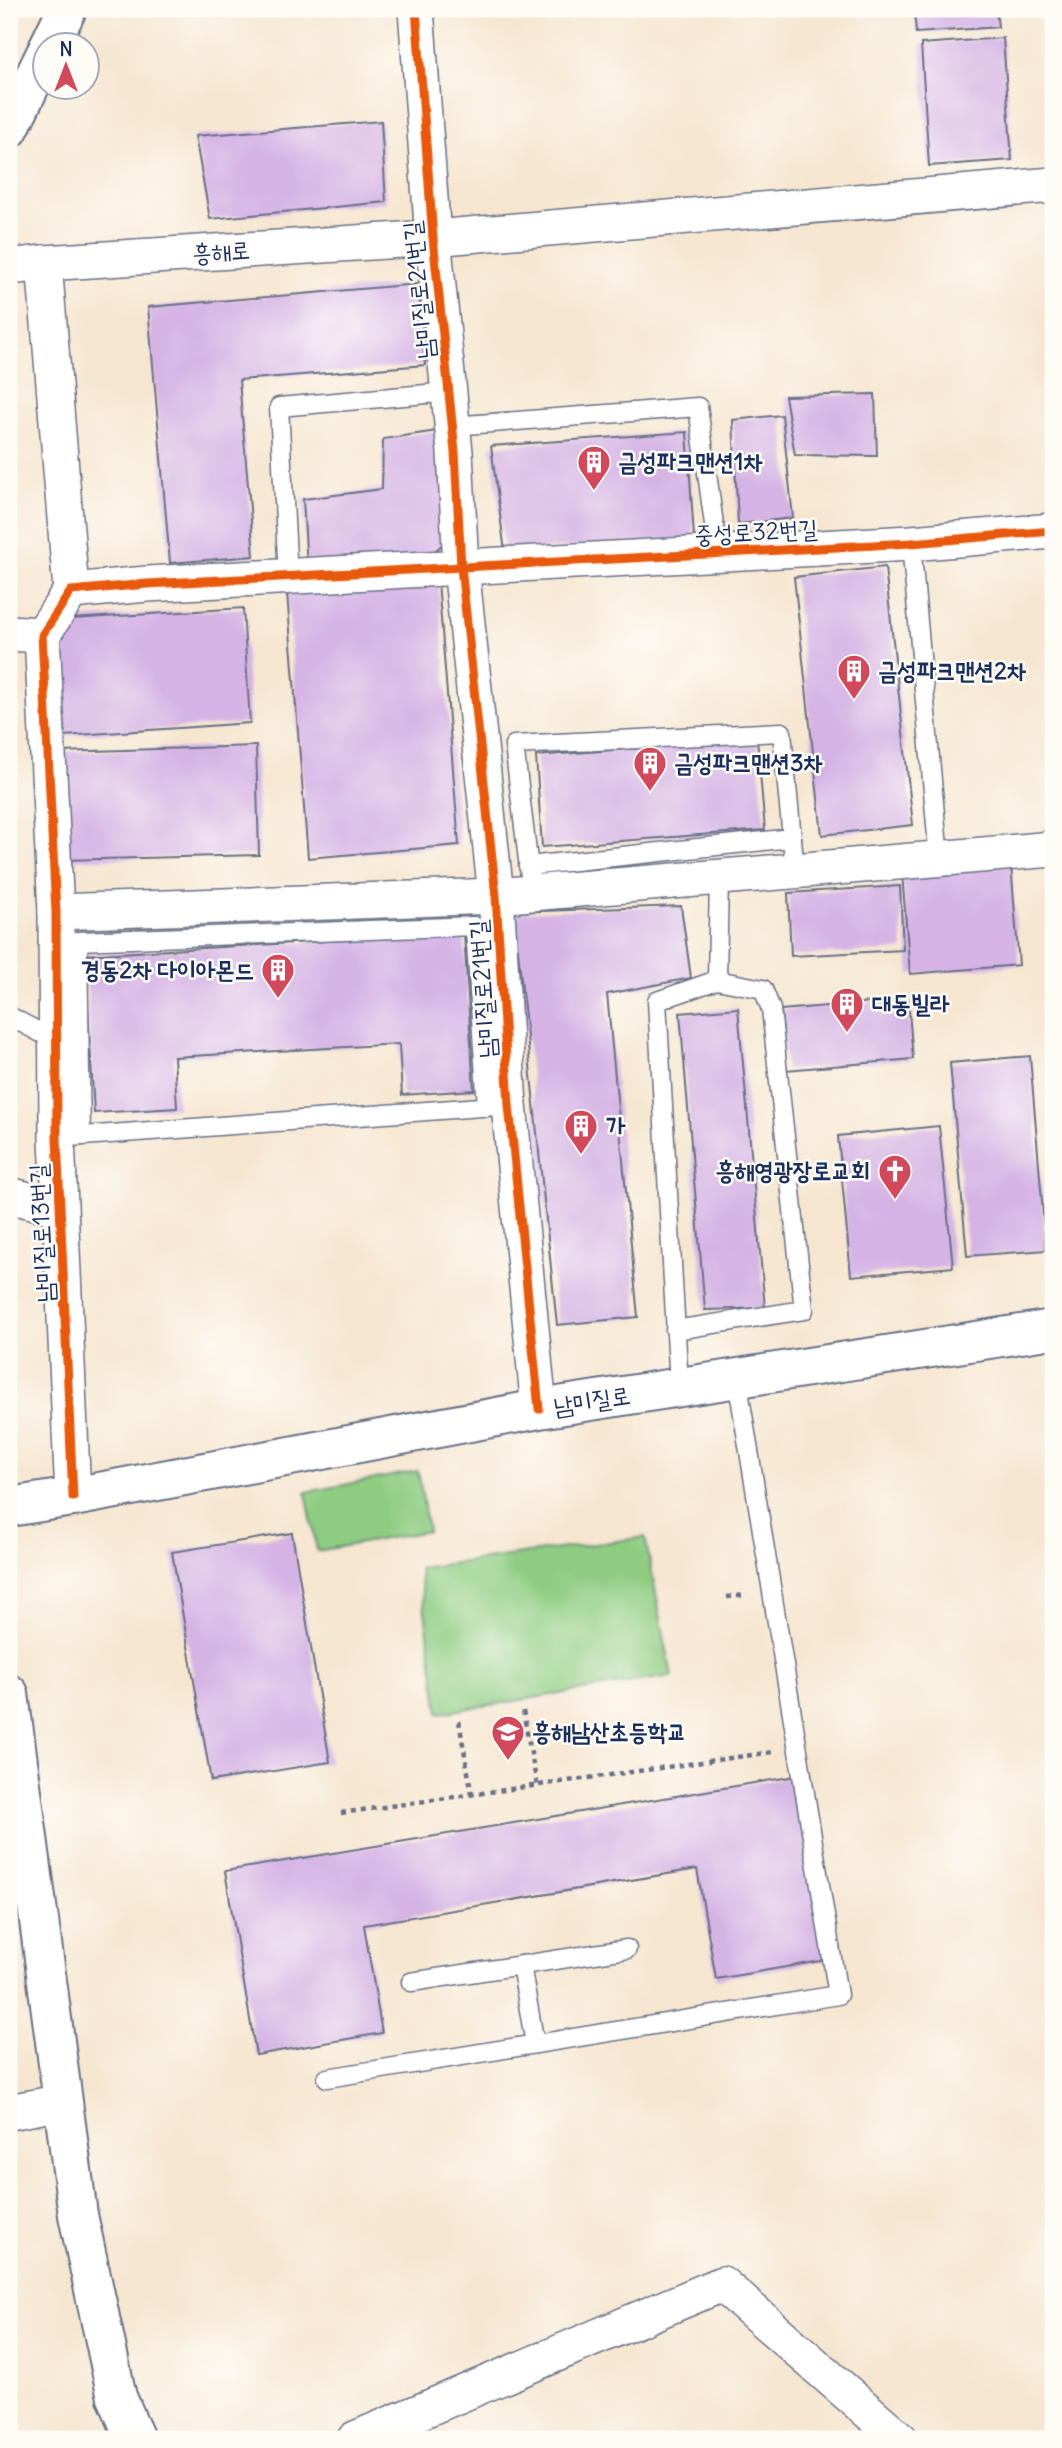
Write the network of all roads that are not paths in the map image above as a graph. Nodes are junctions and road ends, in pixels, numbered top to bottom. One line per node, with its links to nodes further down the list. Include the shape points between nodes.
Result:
1 (67, 9): 3 (street)
2 (416, 9): 7 (street, 남미질로21번길)
3 (56, 32)
4 (32, 82): 5 (street)
5 (9, 129)
6 (1053, 185): 7 (street, 남미질로21번길)
7 (433, 238): 8 (street, 흥해로); 10 (street, 남미질로21번길)
8 (44, 263): 9 (street, 흥해로); 16 (street)
9 (9, 267)
10 (450, 409): 13 (lane, via 698,407); 14 (street, 남미질로21번길); 15 (lane, via 279,407)
11 (1053, 531): 12 (street, 중성로32번길)
12 (911, 543): 13 (street, 중성로32번길); 20 (lane)
13 (718, 554): 14 (street, 중성로32번길)
14 (461, 567): 15 (street); 23 (street, 남미질로21번길)
15 (289, 577): 16 (street)
16 (71, 591): 17 (street, 남미질로13번길)
17 (25, 634): 24 (street, 남미질로13번길)
18 (1053, 849): 20 (street)
19 (794, 855): 20 (street); 21 (street); 22 (lane); 22 (lane, via 782,732 514,745)
20 (939, 859)
21 (719, 878): 22 (street); 26 (lane)
22 (530, 879): 23 (street)
23 (496, 896): 24 (street); 25 (street, 남미질로21번길)
24 (56, 912): 28 (street, 남미질로13번길)
25 (488, 941): 29 (street, 남미질로21번길); 30 (lane, via 474,926 78,941)
26 (717, 980): 34 (lane, via 657,1001); 34 (lane, via 763,989 771,1009 804,1310)
27 (9, 1016): 28 (lane)
28 (56, 1041): 30 (street, 남미질로13번길)
29 (498, 1106): 30 (lane); 37 (street, 남미질로21번길)
30 (69, 1137): 32 (street, 남미질로13번길)
31 (9, 1195): 32 (street)
32 (59, 1208): 38 (street, 남미질로13번길)
33 (1053, 1329): 35 (street, 남미질로)
34 (675, 1330): 36 (lane)
35 (737, 1378): 36 (street, 남미질로); 44 (lane, via 838,1996)
36 (679, 1387): 37 (street, 남미질로)
37 (539, 1409): 38 (street, 남미질로)
38 (74, 1497): 39 (street, 남미질로)
39 (9, 1507)
40 (9, 1693): 46 (street)
41 (627, 1949): 42 (lane)
42 (521, 1965): 43 (lane); 44 (lane)
43 (411, 1982)
44 (535, 2044): 45 (lane)
45 (327, 2078)
46 (63, 2102): 47 (street); 48 (street, via 78,2215 117,2397)
47 (9, 2112)
48 (135, 2439)
49 (355, 2439): 50 (street, via 722,2284)
50 (900, 2439)

